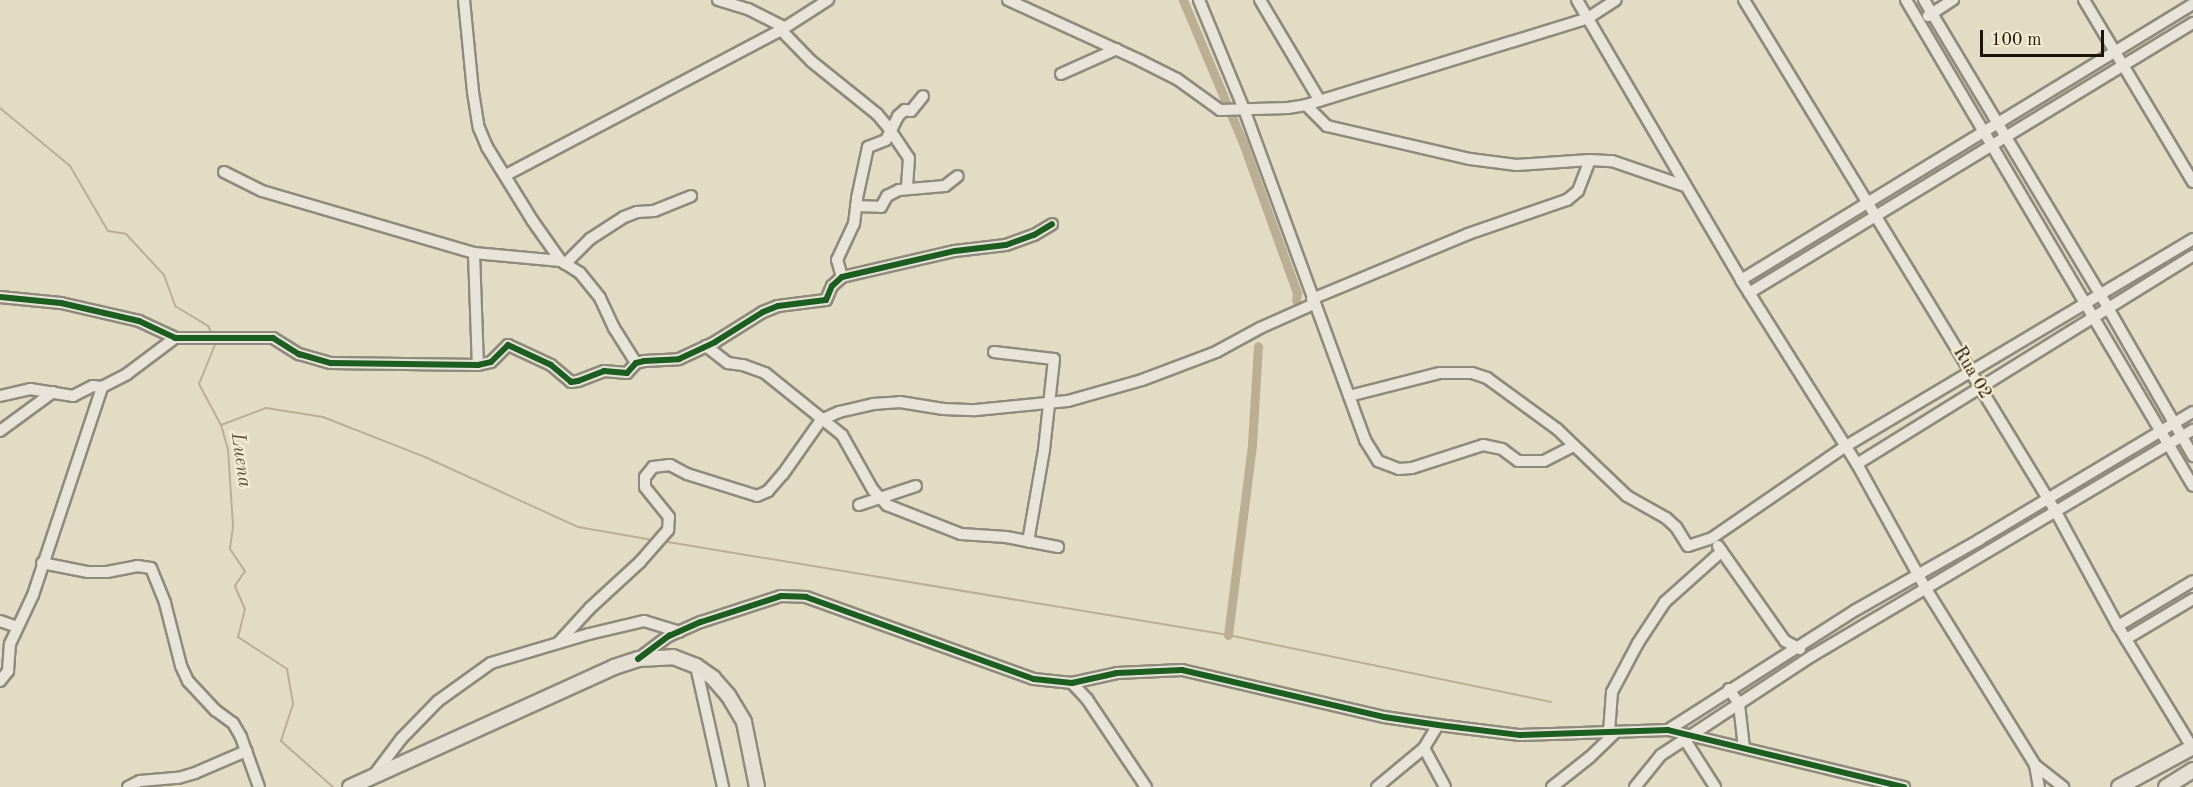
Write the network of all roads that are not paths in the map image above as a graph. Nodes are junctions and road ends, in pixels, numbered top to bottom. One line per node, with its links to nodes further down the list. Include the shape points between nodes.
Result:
1 (464, 0): 35 (street, via 479,128)
2 (718, 0): 19 (street, via 748,9)
3 (828, 0): 19 (street)
4 (1008, 0): 20 (street)
5 (1199, 0): 27 (street)
6 (1260, 0): 25 (street)
7 (1576, 0): 16 (street)
8 (1616, 0): 16 (street)
9 (1744, 0): 41 (street, Rua 02)
10 (1923, 0): 13 (street); 15 (street)
11 (1953, 0): 15 (street)
12 (2084, 0): 21 (street)
13 (1909, 3): 17 (street)
14 (2193, 4): 21 (street)
15 (1933, 13): 17 (street); 28 (street)
16 (1588, 18): 25 (street); 38 (street)
17 (1920, 21): 30 (street)
18 (2193, 23): 22 (street)
19 (782, 29): 29 (street, via 811,61 877,114); 35 (street)
20 (1117, 49): 23 (street); 27 (street, via 1177,79 1220,110)
21 (2114, 51): 22 (street); 28 (street)
22 (2124, 64): 31 (street); 37 (street)
23 (1061, 74)
24 (923, 96): 29 (street, via 911,111 905,110 898,116)
25 (1320, 101): 26 (street)
26 (1306, 105): 27 (street); 33 (street, via 1327,126 1470,159 1517,165)
27 (1243, 109): 54 (street)
28 (1997, 124): 30 (street); 31 (street)
29 (892, 132): 39 (street, via 909,158); 42 (street, via 878,145 868,147)
30 (1985, 132): 32 (street); 41 (street)
31 (2006, 136): 32 (street); 52 (street)
32 (1993, 145): 43 (street); 55 (street)
33 (1590, 160): 38 (street, via 1612,161); 54 (street, via 1578,191 1567,200 1478,230)
34 (224, 172): 46 (street, via 262,191)
35 (506, 175): 48 (street)
36 (958, 176): 39 (street, via 945,186)
37 (2193, 182)
38 (1686, 186): 50 (street)
39 (907, 189): 42 (street, via 887,196 881,207)
40 (691, 196): 48 (street, via 624,217)
41 (1868, 202): 43 (street, Rua 02); 50 (street)
42 (856, 206): 49 (street, via 854,224 837,260)
43 (1877, 214): 51 (street); 63 (street, Rua 02)
44 (1052, 224): 49 (street, via 1006,245 956,251)
45 (2193, 240): 52 (street)
46 (474, 253): 48 (street); 62 (street)
47 (2193, 256): 56 (street)
48 (563, 263): 61 (street, via 580,273 600,298)
49 (842, 278): 59 (street, via 832,286 826,300 778,306)
50 (1741, 280): 51 (street)
51 (1749, 293): 79 (street)
52 (2100, 294): 55 (street); 56 (street)
53 (0, 297): 58 (street, via 48,301 140,321)
54 (1313, 302): 68 (street); 69 (street, via 1216,352 1162,373 1108,391)
55 (2086, 302): 57 (street); 63 (street)
56 (2109, 308): 57 (street); 72 (street)
57 (2094, 318): 65 (street); 75 (street)
58 (176, 338): 62 (street, via 273,338 299,354 331,363); 64 (street)
59 (706, 346): 61 (street, via 679,359); 71 (street, via 729,363 765,373)
60 (994, 352): 69 (street, via 1054,359)
61 (636, 363): 62 (street, via 627,373 604,371 571,382 551,365 508,345 491,362)
62 (478, 365)
63 (1972, 372): 65 (street, Rua 02); 79 (street)
64 (102, 387): 66 (street, via 93,386 73,396); 92 (street, via 68,497)
65 (1981, 387): 81 (street); 85 (street, Rua 02)
66 (53, 392): 67 (street, via 30,389); 74 (street)
67 (0, 396)
68 (1349, 396): 78 (street, via 1440,373 1472,373 1504,389); 78 (street, via 1371,453 1387,466 1412,468 1483,445 1502,449 1518,461 1544,461)
69 (1049, 404): 71 (street, via 943,410 900,402 839,412); 89 (street)
70 (2193, 412): 72 (street)
71 (821, 420): 84 (street, via 842,435); 102 (street, via 783,474 768,491 757,496 670,465 649,470 645,487 669,517 668,530)
72 (2174, 424): 75 (street); 76 (street)
73 (2193, 430): 76 (street)
74 (0, 431)
75 (2161, 432): 77 (street); 85 (street)
76 (2181, 437): 77 (street); 80 (street)
77 (2168, 445): 83 (street); 87 (street)
78 (1573, 446): 88 (street, via 1627,496 1666,518 1688,546)
79 (1846, 446): 81 (street); 88 (street)
80 (2193, 456)
81 (1857, 464): 93 (street)
82 (916, 486): 84 (street)
83 (2193, 486)
84 (879, 498): 86 (street); 89 (street, via 897,510 951,531)
85 (2048, 498): 87 (street, Rua 02); 93 (street)
86 (859, 505)
87 (2056, 512): 95 (street); 98 (street, Rua 02)
88 (1712, 538): 91 (street)
89 (1028, 542): 90 (street)
90 (1058, 547)
91 (1722, 551): 104 (street, via 1778,633); 114 (street, via 1665,602 1638,643 1612,692)
92 (42, 563): 99 (street, via 27,612); 119 (street, via 88,572 145,565 151,568 188,681 233,723)
93 (1918, 574): 95 (street); 104 (street)
94 (2193, 581): 98 (street)
95 (1926, 589): 105 (street); 120 (street)
96 (2193, 599): 101 (street)
97 (0, 621): 99 (street)
98 (2118, 626): 101 (street, Rua 02)
99 (16, 627): 103 (street)
100 (679, 632): 102 (street, via 644,621); 106 (street); 109 (street, via 781,596 806,597 1034,679)
101 (2126, 639): 118 (street, Rua 02)
102 (558, 643): 122 (street, via 491,663 438,701)
103 (5, 645): 108 (street, via 8,671)
104 (1795, 647): 105 (street); 110 (street)
105 (1812, 656): 111 (street)
106 (638, 659): 107 (main road, via 673,657); 122 (main road)
107 (696, 666): 126 (street); 127 (main road, via 728,695 744,722)
108 (0, 681)
109 (1072, 683): 112 (street, via 1117,673 1182,670 1384,717); 128 (street)
110 (1729, 689): 111 (street); 113 (street)
111 (1739, 704): 115 (street); 117 (street)
112 (1438, 725): 114 (street, via 1520,735); 116 (street)
113 (1668, 730): 114 (street); 115 (street)
114 (1612, 732): 131 (street, via 1590,757)
115 (1687, 738): 117 (street); 132 (street, via 1661,755); 133 (street)
116 (1424, 747): 129 (street); 130 (street)
117 (1744, 748): 134 (street)
118 (2193, 748): 137 (main road)
119 (246, 751): 123 (street, via 195,773 140,781); 124 (street)
120 (2035, 765): 135 (street); 136 (street)
121 (2193, 770): 138 (main road)
122 (369, 777): 125 (main road)
123 (128, 787)
124 (260, 787)
125 (350, 787)
126 (723, 787)
127 (757, 787)
128 (1146, 787)
129 (1377, 787)
130 (1444, 787)
131 (1552, 787)
132 (1635, 787)
133 (1715, 787)
134 (1904, 787)
135 (2039, 787)
136 (2063, 787)
137 (2119, 787)
138 (2166, 787)

